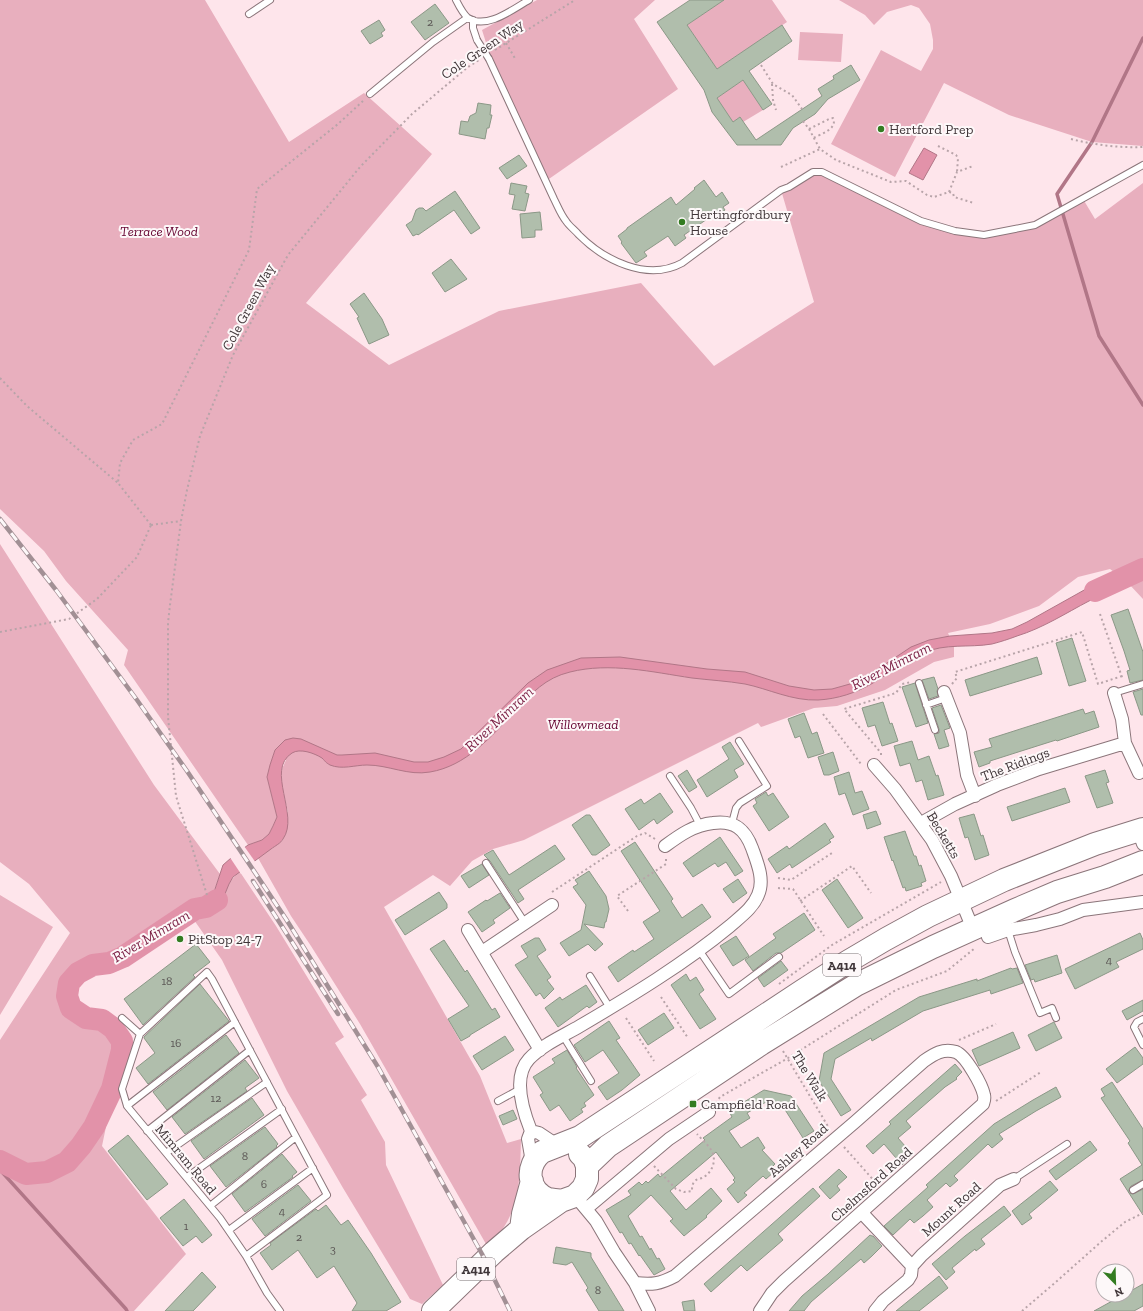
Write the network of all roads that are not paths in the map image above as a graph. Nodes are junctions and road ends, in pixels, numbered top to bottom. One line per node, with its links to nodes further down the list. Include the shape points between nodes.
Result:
1 (270, 0): 4 (lane)
2 (456, 0): 5 (lane)
3 (529, 0): 5 (lane, via 492,20 481,22)
4 (249, 14)
5 (470, 19): 6 (lane, via 433,42); 7 (lane, bridge, via 477,40 489,59 566,222 588,244 626,266 642,270 672,269 781,190 813,172 822,172 838,179 921,221 955,232 984,235 1035,225)
6 (370, 94)
7 (1143, 165)
8 (919, 683): 12 (lane)
9 (1143, 684): 10 (lane)
10 (1114, 693): 15 (street, via 1122,719)
11 (946, 695): 12 (lane); 19 (street, via 960,733 967,775)
12 (926, 705): 13 (lane)
13 (935, 730)
14 (739, 741): 20 (lane, via 767,786 740,803)
15 (1125, 743): 17 (street); 19 (street, The Ridings, via 1039,769)
16 (874, 765): 21 (street, Becketts)
17 (1139, 773)
18 (670, 776): 22 (lane)
19 (975, 796): 21 (street, The Ridings)
20 (732, 823): 22 (street, via 714,822); 34 (street, via 740,828 751,845 760,874 759,893 747,910)
21 (921, 823): 27 (street, Becketts, via 941,855)
22 (700, 825): 24 (street, via 685,831)
23 (1141, 834): 27 (highway, A414, via 1095,844)
24 (665, 846)
25 (1143, 862): 33 (highway, A414, via 1057,892 1015,910)
26 (486, 863): 30 (lane)
27 (960, 900): 33 (street, Becketts); 60 (highway, A414, via 846,962 590,1131)
28 (1143, 902): 32 (street, via 1084,910 1060,919)
29 (552, 905): 30 (street)
30 (525, 923): 35 (street)
31 (468, 930): 35 (street)
32 (1008, 930): 33 (street); 40 (lane, via 1040,1013 1052,1008)
33 (981, 933): 62 (highway, A414, via 925,950 812,1011 608,1146)
34 (699, 950): 36 (lane, via 729,994); 38 (street)
35 (482, 952): 47 (street)
36 (780, 957)
37 (590, 976): 38 (lane)
38 (610, 1008): 44 (street)
39 (122, 1018): 43 (lane)
40 (1056, 1018)
41 (1143, 1019): 45 (lane, via 1134,1027)
42 (235, 1022): 43 (lane, via 207,972); 46 (lane); 53 (lane)
43 (140, 1034): 53 (lane, Mimram Road, via 122,1089)
44 (563, 1036): 47 (street); 48 (lane)
45 (1143, 1045)
46 (250, 1050): 49 (lane); 56 (lane)
47 (540, 1050): 50 (street, via 528,1060 522,1071)
48 (591, 1081)
49 (267, 1082): 54 (lane); 61 (lane)
50 (520, 1090): 52 (lane); 57 (street)
51 (985, 1100): 71 (street, Chelmsford Road, via 978,1110); 76 (street, Ashley Road, via 974,1074 958,1053 948,1050 935,1053 681,1272 652,1285)
52 (498, 1101)
53 (127, 1106): 56 (lane, Mimram Road)
54 (282, 1110): 58 (lane); 65 (lane)
55 (709, 1112): 69 (street, via 647,1158)
56 (148, 1131): 61 (lane, Mimram Road)
57 (531, 1131): 60 (street); 64 (street, via 528,1138)
58 (296, 1137): 63 (lane); 70 (lane)
59 (1067, 1144): 66 (lane)
60 (560, 1145): 62 (highway, via 578,1150); 64 (highway, via 537,1156)
61 (166, 1153): 65 (lane, Mimram Road)
62 (587, 1166): 69 (highway, via 587,1179)
63 (313, 1168): 73 (lane); 74 (lane, via 327,1195)
64 (532, 1172): 69 (highway, via 536,1190 541,1194 549,1199); 72 (highway)
65 (187, 1177): 70 (lane, Mimram Road)
66 (1014, 1179): 75 (street, Mount Road, via 1000,1185)
67 (1143, 1184): 68 (lane)
68 (1133, 1190)
69 (574, 1202): 72 (highway, A414); 76 (street, via 596,1221)
70 (210, 1206): 73 (lane, Mimram Road)
71 (862, 1213): 75 (street); 80 (street, Chelmsford Road, via 784,1281)
72 (521, 1229): 78 (highway, A414)
73 (229, 1230): 74 (lane, Mimram Road)
74 (246, 1256): 77 (lane, Mimram Road)
75 (912, 1266): 81 (street, Mount Road, via 908,1280)
76 (635, 1283): 79 (street)
77 (280, 1311)
78 (433, 1311)
79 (649, 1311)
80 (760, 1311)
81 (875, 1311)

